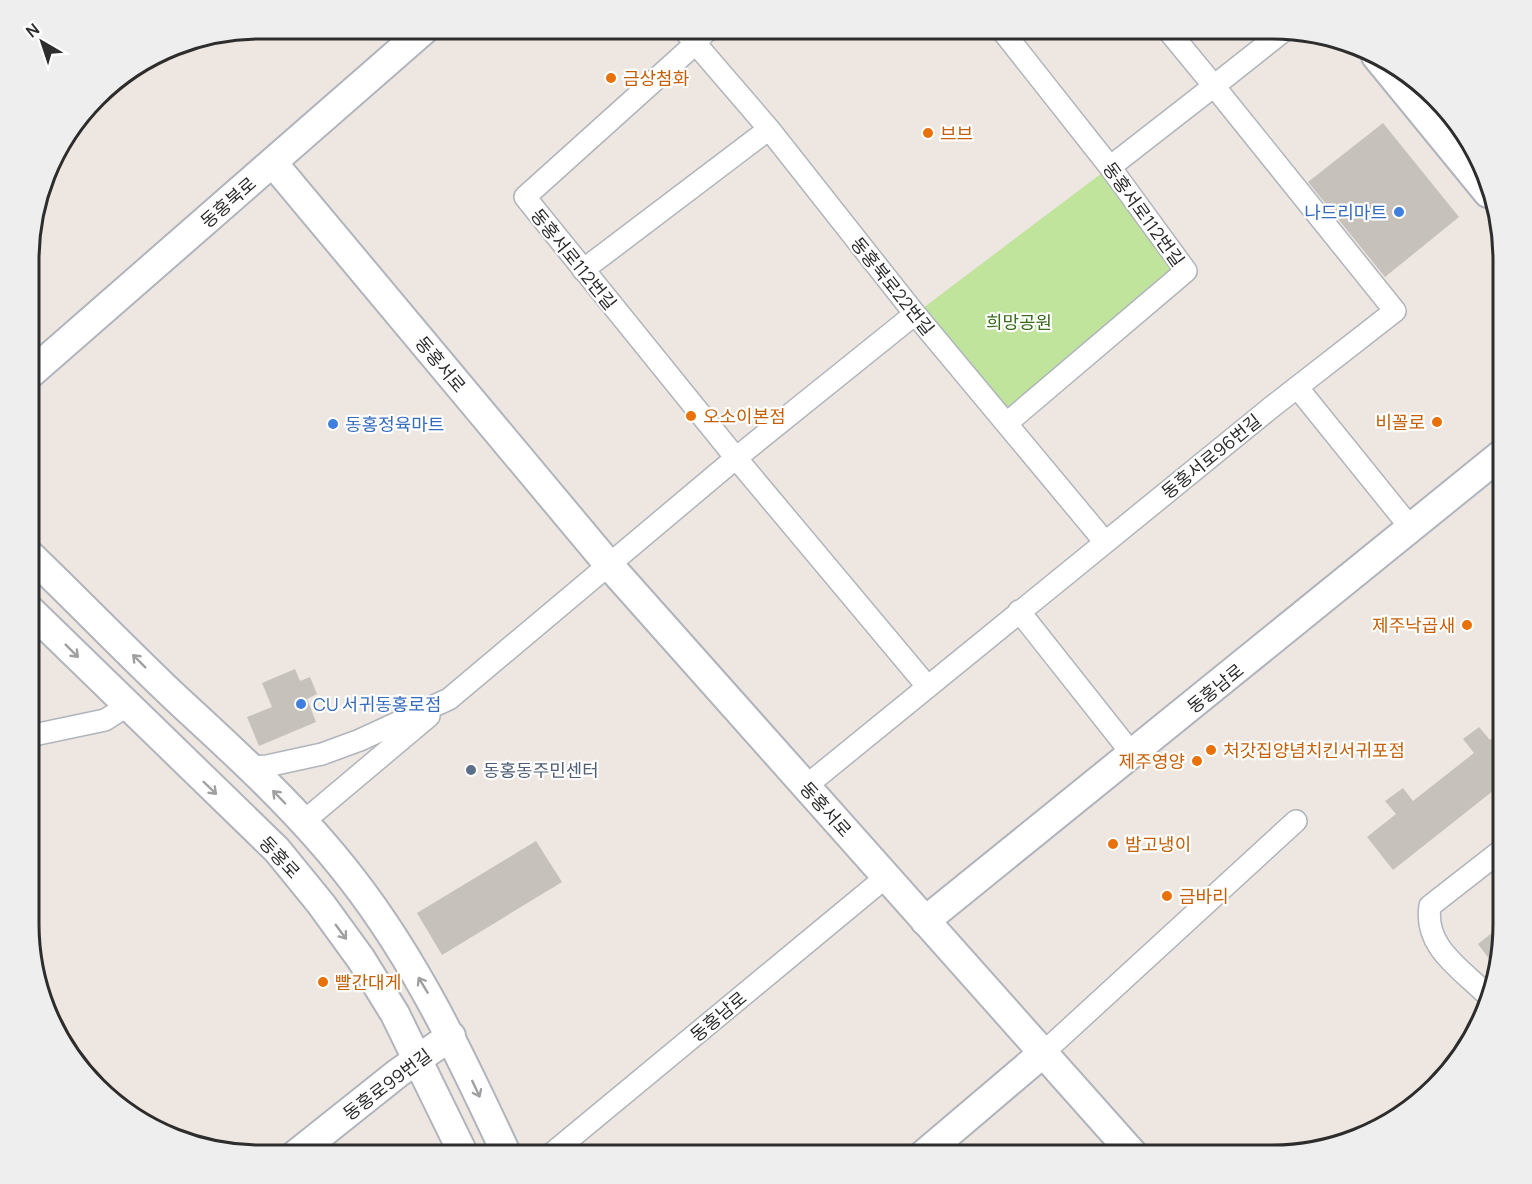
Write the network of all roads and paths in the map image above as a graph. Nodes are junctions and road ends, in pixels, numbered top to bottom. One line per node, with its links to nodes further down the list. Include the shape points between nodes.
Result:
1 (414, 39): 10 (street, 동홍북로)
2 (691, 39): 13 (street, 동홍서로112번길, via 525,197)
3 (700, 39): 9 (street, 동홍북로22번길)
4 (1009, 39): 11 (street, 동홍서로112번길)
5 (1175, 39): 8 (street, 동홍서로96번길)
6 (1273, 39): 8 (street)
7 (1390, 73): 12 (street)
8 (1214, 86): 11 (street); 16 (street, 동홍서로96번길, via 1395,311)
9 (769, 129): 13 (street); 14 (street, 동홍북로22번길)
10 (273, 163): 15 (street, 동홍북로); 23 (street, 동홍서로)
11 (1110, 166): 17 (street, 동홍서로112번길, via 1186,271)
12 (1478, 180)
13 (583, 270): 18 (street, 동홍서로112번길)
14 (915, 314): 17 (street, 동홍북로22번길); 18 (street)
15 (39, 366)
16 (1297, 387): 20 (street); 21 (street, 동홍서로96번길)
17 (1007, 423): 21 (street, 동홍북로22번길)
18 (736, 458): 23 (street); 26 (street)
19 (1493, 461): 20 (street, 동홍남로)
20 (1410, 527): 30 (street, 동홍남로)
21 (1105, 542): 24 (street, 동홍서로96번길)
22 (39, 564): 31 (street, one-way to 22)
23 (609, 566): 27 (street); 32 (street, 동홍서로)
24 (1019, 612): 26 (street, 동홍서로96번길); 30 (street)
25 (39, 619): 28 (street, 동홍로, one-way to 28)
26 (927, 686): 32 (street, 동홍서로96번길)
27 (449, 699): 31 (street, via 322,754); 34 (street)
28 (127, 706): 29 (street, via 105,720); 41 (street, 동홍로, one-way to 41, via 299,876 361,959)
29 (39, 734)
30 (1132, 755): 37 (street, 동홍남로)
31 (250, 767): 34 (street, one-way to 31)
32 (806, 786): 36 (street, 동홍서로)
33 (1296, 821): 40 (street)
34 (303, 822): 39 (street, one-way to 34, via 393,937 353,880)
35 (1493, 857): 38 (street, via 1430,906 1427,923 1437,945)
36 (886, 877): 37 (street, 동홍서로); 45 (street, 동홍남로)
37 (926, 921): 40 (street, 동홍서로)
38 (1482, 990)
39 (451, 1036): 41 (street, 동홍로99번길); 44 (street, one-way to 44)
40 (1043, 1053): 46 (street); 47 (street, 동홍서로)
41 (417, 1060): 42 (street, 동홍로99번길); 43 (street, 동홍로)
42 (308, 1145)
43 (459, 1145)
44 (502, 1145)
45 (562, 1145)
46 (934, 1145)
47 (1125, 1145)

